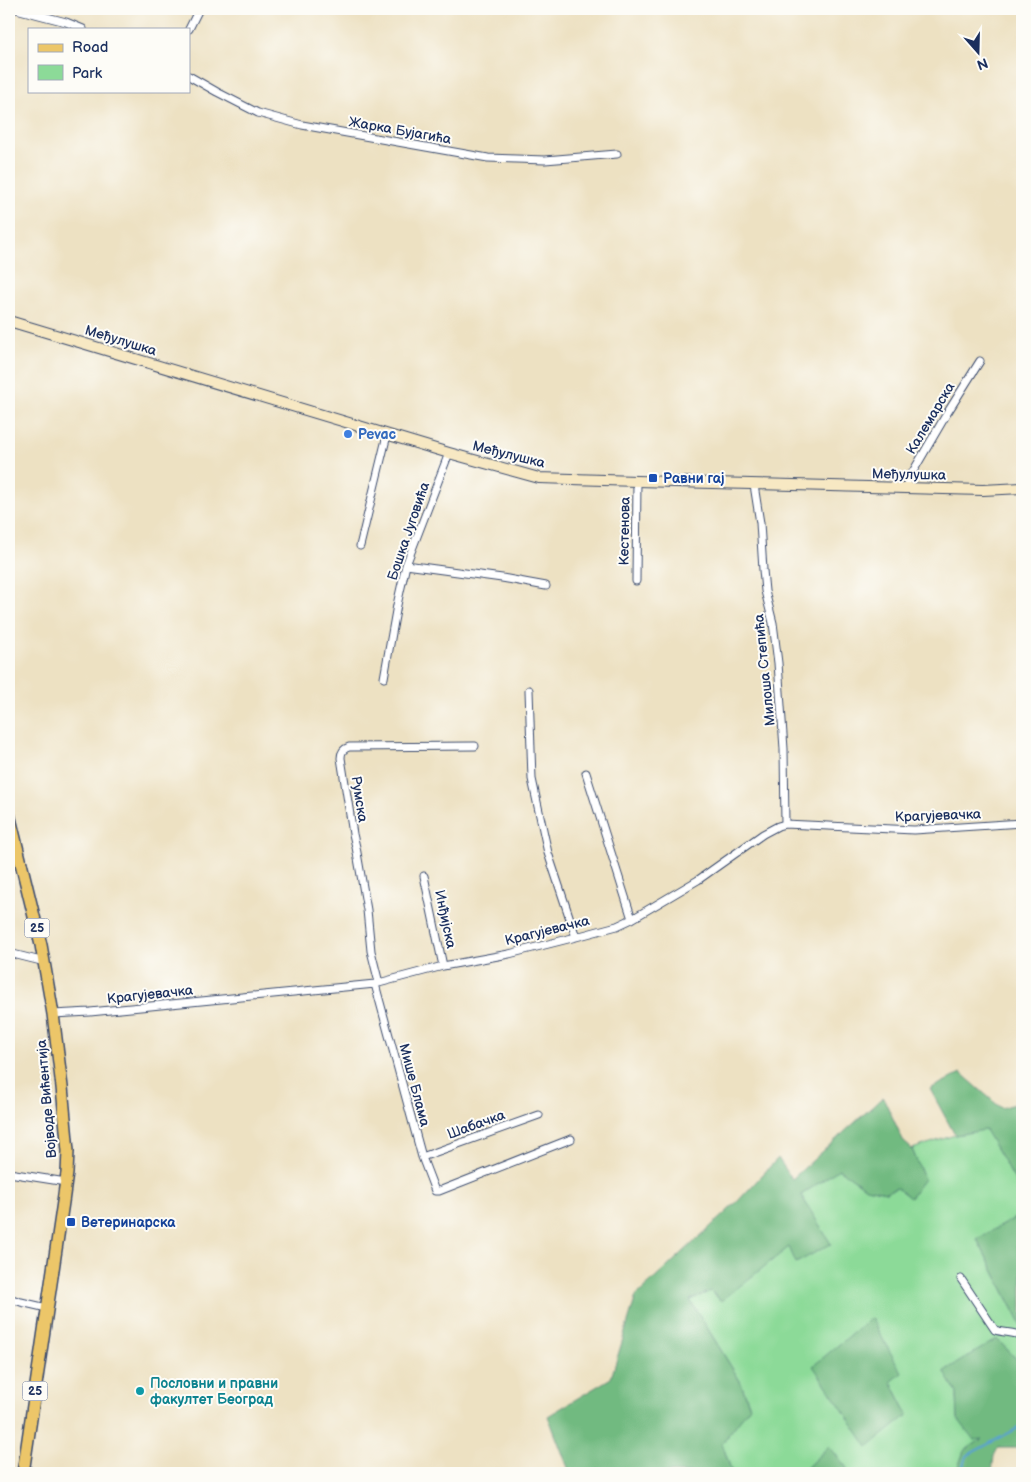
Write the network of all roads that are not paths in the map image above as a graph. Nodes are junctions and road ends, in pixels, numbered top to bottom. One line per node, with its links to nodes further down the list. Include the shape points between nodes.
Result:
1 (16, 9): 3 (street)
2 (199, 9): 4 (street)
3 (81, 28)
4 (190, 28)
5 (190, 77): 6 (street, Жарка Бујагића, via 258,113 302,125 488,158 546,160)
6 (617, 154)
7 (9, 321): 9 (street, Међулушка)
8 (980, 361): 13 (street, Калемарска)
9 (387, 435): 10 (street, Међулушка); 15 (street)
10 (449, 453): 11 (street, Међулушка, via 539,478); 16 (street, Бошка Југовића)
11 (637, 482): 12 (street, Међулушка); 17 (street, Кестенова)
12 (754, 485): 13 (street, Међулушка); 25 (street, Милоша Степића, via 778,663)
13 (905, 488): 14 (street, Међулушка)
14 (1022, 488)
15 (360, 546)
16 (406, 565): 18 (street); 19 (street, Бошка Југовића)
17 (636, 581)
18 (546, 586)
19 (384, 678)
20 (529, 690): 28 (street, via 532,779 548,853)
21 (475, 746): 32 (street, Румска, via 349,747 341,753)
22 (586, 773): 27 (street)
23 (9, 814): 30 (main road, Војводе Вићентија / 25)
24 (1022, 823): 25 (street, Крагујевачка, via 914,830)
25 (786, 824): 27 (street, Крагујевачка, via 763,834 698,880)
26 (424, 876): 31 (street, Инђијска)
27 (632, 919): 28 (street, Крагујевачка)
28 (576, 937): 31 (street, Крагујевачка)
29 (9, 953): 30 (street)
30 (44, 962): 33 (main road, Војводе Вићентија / 25)
31 (443, 966): 32 (street, Крагујевачка)
32 (377, 983): 33 (street, Крагујевачка); 36 (street, Мише Блама)
33 (52, 1014): 38 (main road, Војводе Вићентија / 25, via 67,1142)
34 (539, 1115): 36 (street, Шабачка)
35 (571, 1139): 36 (street, Мише Блама, via 439,1191 435,1191)
36 (422, 1157)
37 (9, 1173): 38 (street)
38 (66, 1182): 41 (main road, Војводе Вићентија / 25)
39 (961, 1279): 42 (street, via 995,1330)
40 (10, 1301): 41 (street)
41 (48, 1308): 43 (main road, Војводе Вићентија / 25)
42 (1022, 1336)
43 (23, 1473)

